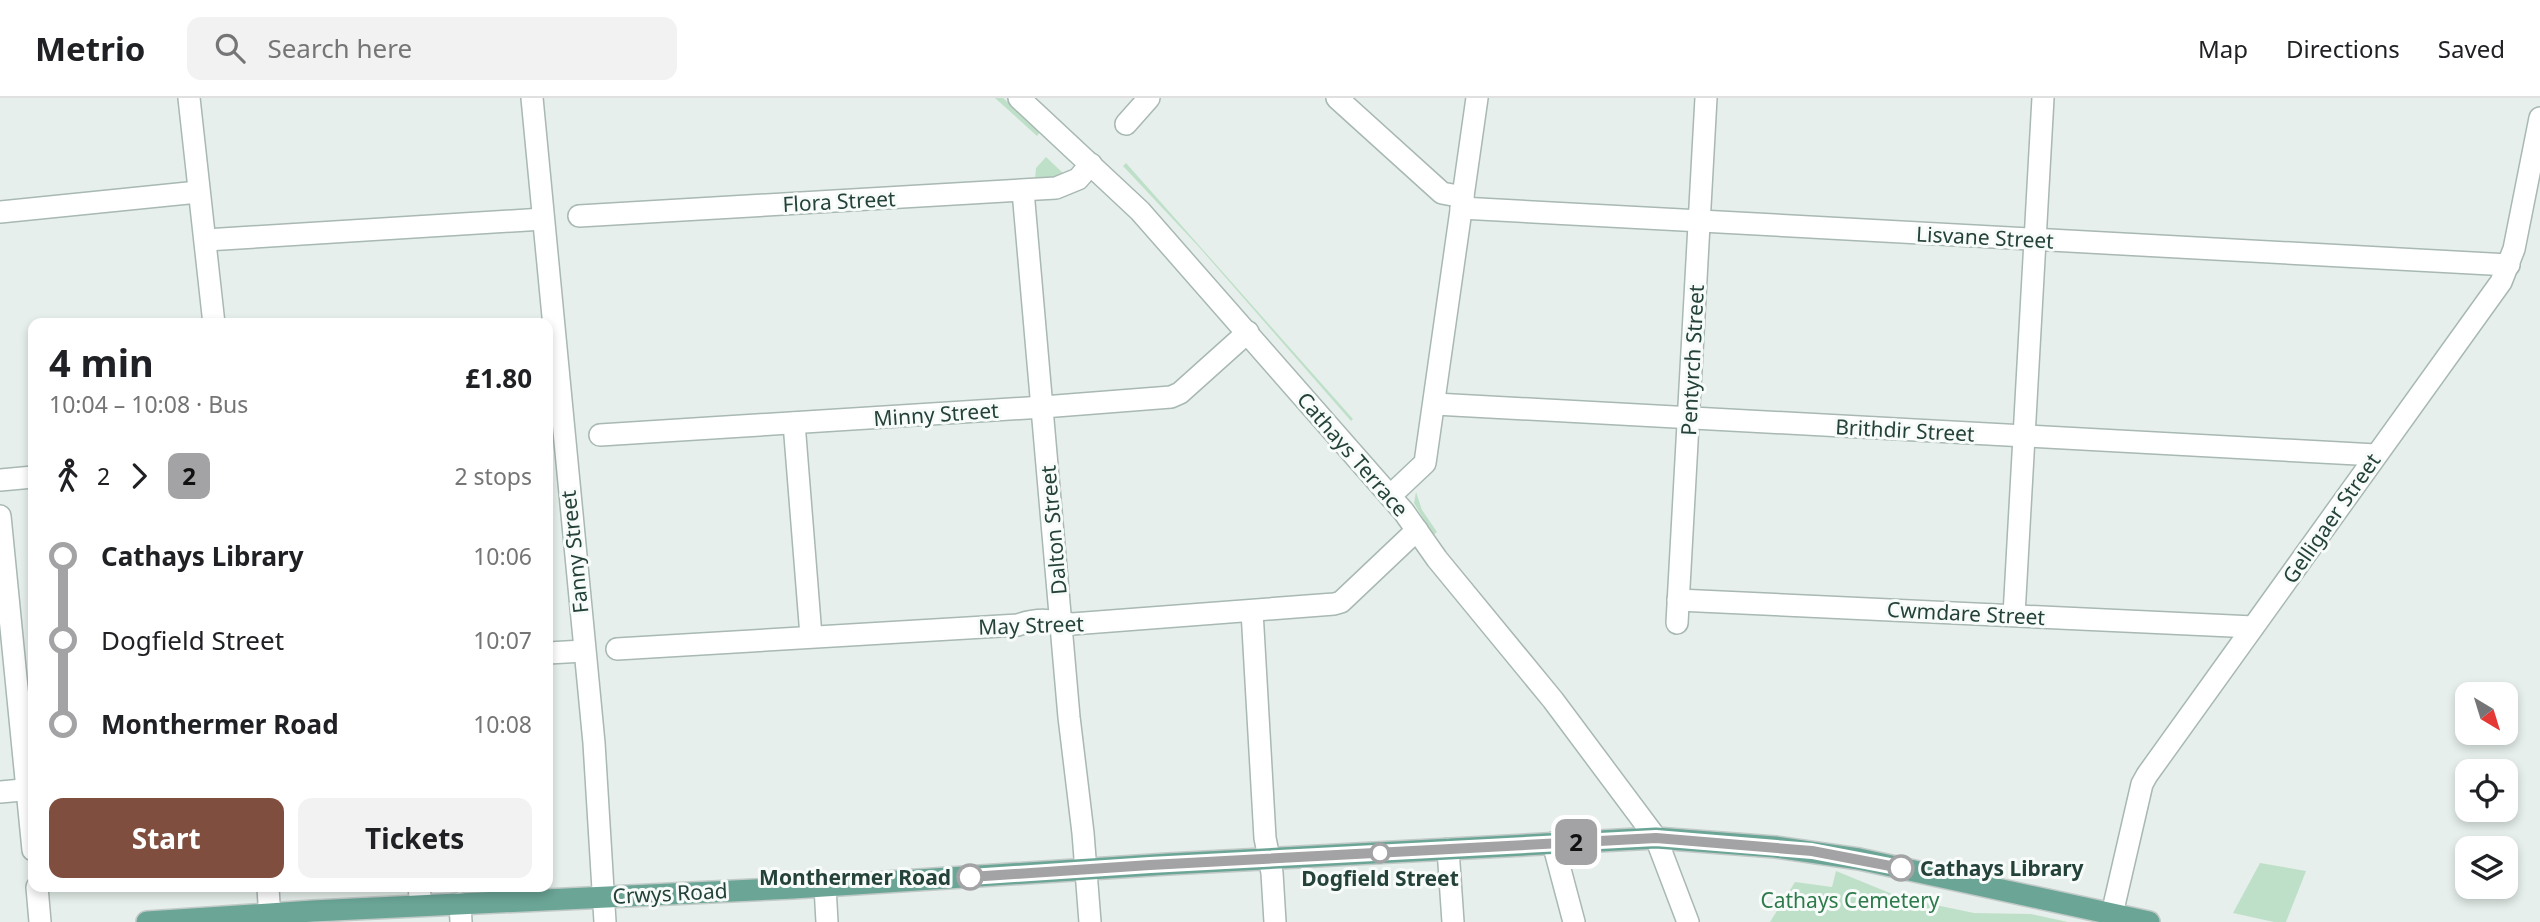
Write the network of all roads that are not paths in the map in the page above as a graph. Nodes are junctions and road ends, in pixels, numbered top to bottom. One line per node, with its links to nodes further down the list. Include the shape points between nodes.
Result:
1 (189, 98): 13 (street)
2 (532, 98): 17 (street, Fanny Street)
3 (1018, 98): 11 (street, Cathays Terrace)
4 (1149, 98): 10 (street)
5 (1337, 98): 14 (street, via 1442,192)
6 (1478, 98): 14 (street)
7 (1706, 98): 18 (street, Pentyrch Street)
8 (2043, 98): 20 (street)
9 (2540, 118): 21 (street, Gelligaer Street)
10 (1126, 124)
11 (1091, 164): 12 (street, Flora Street, via 1078,179 1062,187); 24 (street, Cathays Terrace, via 1140,211)
12 (1023, 191): 16 (street, Flora Street); 27 (street, Dalton Street)
13 (198, 192): 15 (street); 19 (street)
14 (1462, 203): 18 (street, Lisvane Street); 26 (street)
15 (0, 212)
16 (579, 216)
17 (543, 219): 19 (street); 23 (street, Fanny Street)
18 (1699, 222): 20 (street, Lisvane Street); 28 (street, Pentyrch Street)
19 (206, 240): 22 (street)
20 (2034, 240): 21 (street, Lisvane Street); 31 (street)
21 (2509, 265): 33 (street, Gelligaer Street)
22 (213, 318)
23 (548, 318)
24 (1248, 332): 27 (street, Minny Street, via 1171,397); 36 (street, Cathays Terrace)
25 (553, 401): 32 (street, Fanny Street)
26 (1435, 404): 28 (street, Brithdir Street); 36 (street, via 1425,463)
27 (1043, 407): 29 (street, Minny Street); 42 (street, Dalton Street)
28 (1689, 419): 31 (street, Brithdir Street); 39 (street, Pentyrch Street)
29 (794, 423): 30 (street, Minny Street); 45 (street)
30 (600, 435)
31 (2023, 436): 33 (street, Brithdir Street); 41 (street)
32 (555, 437): 47 (street, Fanny Street)
33 (2375, 455): 44 (street, Gelligaer Street)
34 (28, 477): 35 (street)
35 (0, 480)
36 (1391, 496): 38 (street, Cathays Terrace)
37 (0, 516): 49 (street)
38 (1416, 530): 40 (street, May Street, via 1341,602); 52 (street, Cathays Terrace, via 1553,700)
39 (1678, 600): 41 (street, Cwmdare Street); 43 (street, Pentyrch Street)
40 (1252, 611): 42 (street, May Street); 55 (street)
41 (2014, 615): 44 (street, Cwmdare Street)
42 (1062, 622): 45 (street, May Street, via 1052,619 1018,625); 56 (street, Dalton Street)
43 (1677, 623)
44 (2253, 627): 63 (street, Gelligaer Street, via 2142,784)
45 (811, 636): 46 (street, May Street)
46 (617, 649)
47 (584, 651): 48 (street); 61 (street, Fanny Street)
48 (553, 653)
49 (28, 771)
50 (28, 789): 51 (street)
51 (0, 792)
52 (1656, 838): 53 (main road, Crwys Road); 63 (main road, Crwys Road, via 1824,853); 73 (street, Cathays Terrace)
53 (1553, 843): 54 (main road, Crwys Road); 72 (street)
54 (1448, 849): 55 (main road, Crwys Road); 71 (street)
55 (1269, 859): 56 (main road, Crwys Road); 70 (street)
56 (1086, 869): 57 (main road, Crwys Road); 69 (street)
57 (825, 886): 61 (main road, Crwys Road); 68 (street)
58 (37, 892): 65 (street)
59 (268, 892): 64 (street)
60 (420, 896): 62 (main road, Crwys Road); 64 (main road, Crwys Road)
61 (603, 896): 62 (main road, Crwys Road); 67 (street, Fanny Street)
62 (461, 913)
63 (2112, 914): 74 (main road, Crwys Road)
64 (275, 918): 66 (main road, Crwys Road)
65 (40, 922)
66 (146, 922)
67 (605, 922)
68 (827, 922)
69 (1090, 922)
70 (1275, 922)
71 (1453, 922)
72 (1573, 922)
73 (1688, 922)
74 (2149, 922)

